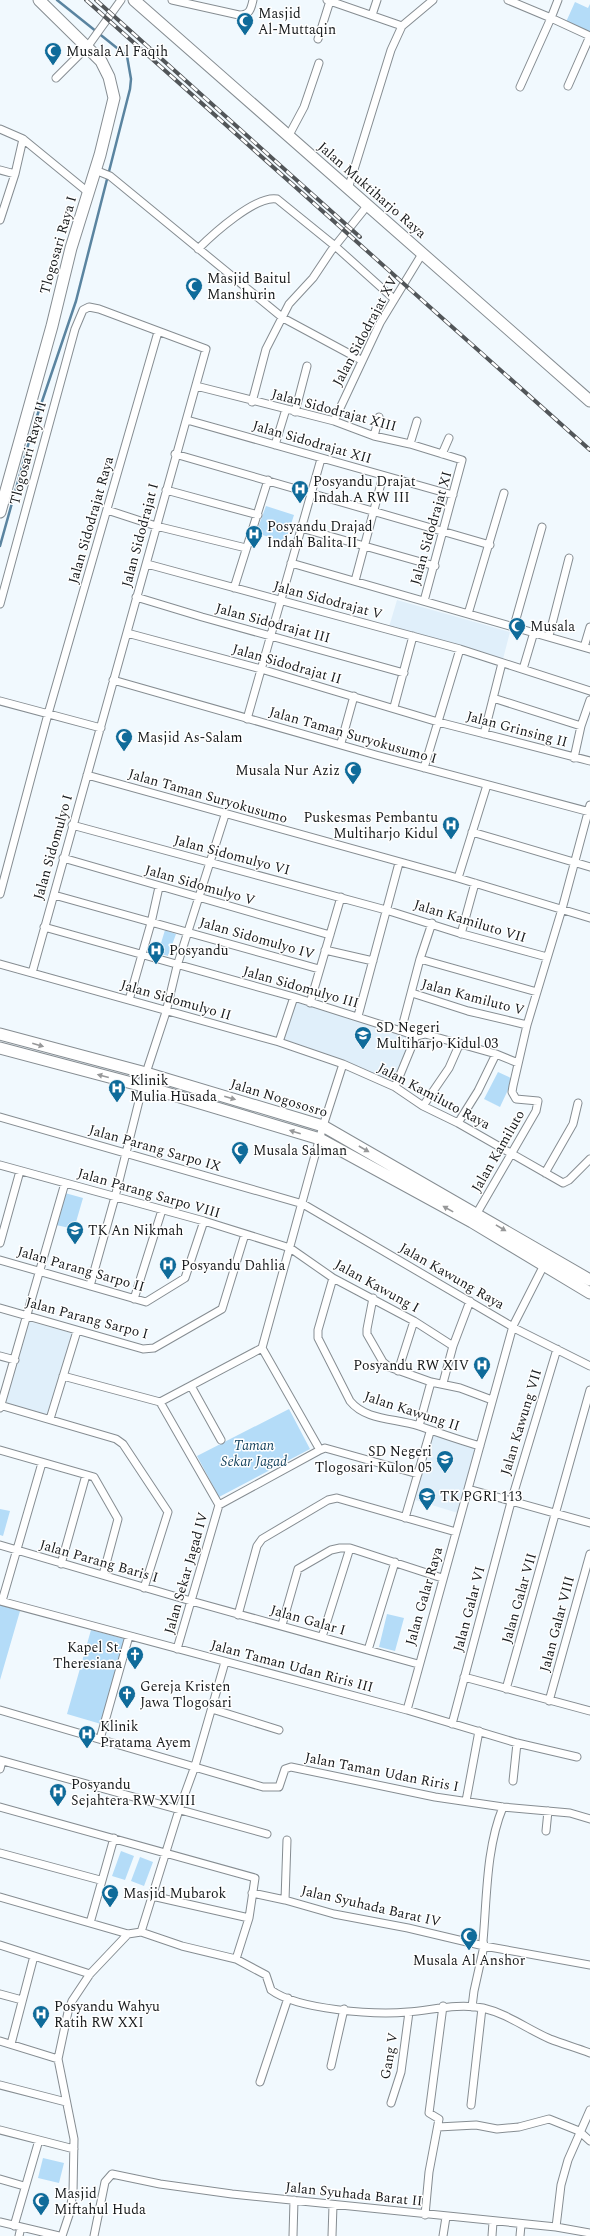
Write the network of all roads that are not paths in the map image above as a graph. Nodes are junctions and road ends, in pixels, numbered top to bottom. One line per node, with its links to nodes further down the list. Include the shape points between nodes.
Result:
1 (39, 0): 16 (street, Tlogosari Raya I)
2 (121, 0): 16 (street)
3 (172, 0): 4 (street, via 239,15 251,10)
4 (253, 0)
5 (328, 0): 11 (street); 15 (street)
6 (376, 0): 11 (street)
7 (433, 0): 13 (street)
8 (509, 0): 12 (street)
9 (558, 0): 12 (street)
10 (138, 1): 22 (street, Jalan Muktiharjo Raya)
11 (372, 15): 13 (street)
12 (551, 18): 14 (street); 20 (street)
13 (402, 26): 27 (street, via 391,50)
14 (590, 36): 19 (street)
15 (318, 39)
16 (90, 43): 18 (street); 25 (street, Tlogosari Raya I, via 106,68 114,98)
17 (319, 63): 22 (street, via 304,108)
18 (56, 78)
19 (568, 86)
20 (520, 87)
21 (0, 129): 23 (street)
22 (288, 136): 27 (street, Jalan Muktiharjo Raya)
23 (24, 139): 26 (street); 28 (street)
24 (0, 170): 26 (street)
25 (98, 171): 28 (street, Tlogosari Raya I); 33 (street, via 110,176)
26 (15, 174): 30 (street)
27 (348, 189): 29 (street, Jalan Muktiharjo Raya)
28 (89, 193): 65 (street, Tlogosari Raya I, via 71,248)
29 (367, 206): 32 (street); 34 (street, Jalan Muktiharjo Raya)
30 (2, 208): 31 (street)
31 (0, 220)
32 (335, 246): 33 (street, via 283,202 272,198 257,203 219,228); 35 (street); 36 (street, via 313,278 289,304)
33 (198, 249): 36 (street)
34 (422, 254): 35 (street, Jalan Sidodrajat XV); 42 (street, Jalan Muktiharjo Raya)
35 (394, 299): 38 (street, Jalan Sidodrajat XV)
36 (283, 318): 38 (street); 41 (street, via 266,349)
37 (158, 332): 40 (street, Jalan Sidodrajat I, via 206,349); 63 (street, Jalan Sidodrajat Raya); 83 (street, Tlogosari Raya II, via 100,309 89,306 83,310 75,329)
38 (361, 360): 47 (street, Jalan Sidodrajat XV)
39 (307, 366): 44 (street)
40 (196, 386): 41 (street, Jalan Sidodrajat XIII); 46 (street, Jalan Sidodrajat I)
41 (252, 402): 43 (street, Jalan Sidodrajat XIII)
42 (590, 402)
43 (286, 409): 44 (street, Jalan Sidodrajat XIII); 52 (street)
44 (296, 412): 47 (street, Jalan Sidodrajat XIII)
45 (379, 416): 49 (street)
46 (187, 420): 52 (street, Jalan Sidodrajat XII); 53 (street, Jalan Sidodrajat I)
47 (334, 421): 49 (street, Jalan Sidodrajat XIII)
48 (417, 421): 51 (street)
49 (374, 436): 51 (street, Jalan Sidodrajat XIII)
50 (449, 438): 54 (street)
51 (410, 444): 54 (street, Jalan Sidodrajat XIII)
52 (275, 445): 55 (street, Jalan Sidodrajat XII)
53 (175, 454): 58 (street); 59 (street, Jalan Sidodrajat I)
54 (442, 454): 56 (street, Jalan Sidodrajat XIII, via 461,459)
55 (321, 459): 57 (street, Jalan Sidodrajat XII); 60 (street)
56 (463, 462): 62 (street, Jalan Sidodrajat XI)
57 (383, 476): 62 (street, Jalan Sidodrajat XII); 64 (street)
58 (268, 480): 60 (street); 66 (street)
59 (166, 490): 66 (street); 67 (street, Jalan Sidodrajat I)
60 (311, 492): 64 (street); 69 (street)
61 (504, 493): 72 (street)
62 (453, 495): 70 (street, Jalan Sidodrajat XI)
63 (107, 510): 67 (street); 105 (street, Jalan Sidodrajat Raya)
64 (372, 511): 70 (street); 71 (street)
65 (0, 512)
66 (258, 515): 73 (street)
67 (156, 526): 73 (street); 76 (street, Jalan Sidodrajat I)
68 (542, 527): 85 (street)
69 (301, 528): 71 (street); 75 (street)
70 (444, 531): 72 (street); 77 (street, Jalan Sidodrajat XI)
71 (364, 545): 77 (street); 78 (street)
72 (490, 545): 84 (street)
73 (246, 548): 79 (street)
74 (569, 558): 91 (street)
75 (291, 563): 78 (street); 81 (street)
76 (147, 564): 79 (street, Jalan Sidodrajat V); 80 (street, Jalan Sidodrajat I)
77 (435, 566): 82 (street, Jalan Sidodrajat XI)
78 (355, 581): 82 (street)
79 (234, 588): 81 (street, Jalan Sidodrajat V)
80 (136, 597): 88 (street, Jalan Sidodrajat I); 89 (street, Jalan Sidodrajat III)
81 (280, 600): 89 (street); 90 (street, Jalan Sidodrajat V)
82 (424, 601): 84 (street)
83 (0, 604)
84 (468, 614): 85 (street)
85 (514, 626): 87 (street)
86 (590, 627): 92 (street)
87 (534, 632): 91 (street); 96 (street)
88 (127, 633): 95 (street, Jalan Sidodrajat II); 98 (street, Jalan Sidodrajat I)
89 (270, 636): 95 (street); 97 (street, Jalan Sidodrajat III)
90 (413, 636): 93 (street, Jalan Sidodrajat V); 97 (street)
91 (549, 636): 92 (street)
92 (587, 648)
93 (460, 649): 94 (street, Jalan Sidodrajat V); 108 (street)
94 (502, 663): 96 (street, Jalan Sidodrajat V); 101 (street)
95 (261, 669): 100 (street, Jalan Sidodrajat II); 106 (street)
96 (522, 669): 99 (street, Jalan Sidodrajat V)
97 (404, 673): 104 (street)
98 (113, 680): 106 (street, Jalan Taman Suryokusumo I); 110 (street, Jalan Sidodrajat I)
99 (590, 691)
100 (354, 696): 104 (street, Jalan Sidodrajat II); 112 (street)
101 (493, 698): 109 (street); 111 (street)
102 (590, 700): 107 (street)
103 (0, 701): 105 (street)
104 (394, 707): 108 (street, Jalan Sidodrajat II)
105 (48, 714): 110 (street); 130 (street, Jalan Sidodrajat Raya)
106 (247, 718): 112 (street, Jalan Taman Suryokusumo I)
107 (587, 718): 109 (street)
108 (438, 722): 111 (street, Jalan Grinsing II); 115 (street)
109 (582, 726): 113 (street)
110 (101, 728): 116 (street, Jalan Sidomulyo I)
111 (484, 734): 113 (street, Jalan Grinsing II)
112 (341, 743): 115 (street, Jalan Taman Suryokusumo I)
113 (574, 758): 114 (street, Jalan Grinsing II)
114 (590, 761)
115 (424, 768): 117 (street, Jalan Taman Suryokusumo I)
116 (87, 775): 119 (street, Jalan Taman Suryokusumo); 120 (street, Jalan Sidomulyo I)
117 (487, 785): 118 (street, Jalan Taman Suryokusumo I); 121 (street)
118 (589, 809): 125 (street)
119 (225, 815): 123 (street); 124 (street, Jalan Taman Suryokusumo)
120 (72, 825): 122 (street, Jalan Sidomulyo I); 123 (street, Jalan Sidomulyo VI)
121 (472, 832): 125 (street); 127 (street)
122 (63, 858): 129 (street, Jalan Sidomulyo V); 131 (street, Jalan Sidomulyo I)
123 (210, 863): 132 (street); 133 (street, Jalan Sidomulyo VI)
124 (399, 863): 127 (street, Jalan Taman Suryokusumo); 135 (street)
125 (574, 864): 126 (street); 134 (street)
126 (590, 867)
127 (458, 878): 128 (street, Jalan Taman Suryokusumo)
128 (475, 883): 134 (street, Jalan Taman Suryokusumo); 141 (street)
129 (159, 887): 132 (street, Jalan Sidomulyo V); 137 (street)
130 (0, 894)
131 (54, 895): 137 (street); 139 (street, Jalan Sidomulyo I)
132 (198, 898): 140 (street); 142 (street, Jalan Sidomulyo V)
133 (341, 898): 135 (street, Jalan Sidomulyo VI); 142 (street)
134 (562, 909): 136 (street, Jalan Taman Suryokusumo); 145 (street)
135 (386, 910): 138 (street, Jalan Kamiluto VII); 147 (street)
136 (590, 918)
137 (151, 923): 140 (street, Jalan Sidomulyo IV); 144 (street)
138 (432, 923): 141 (street, Jalan Kamiluto VII); 146 (street)
139 (44, 927): 144 (street); 151 (street, Jalan Sidomulyo I)
140 (187, 932): 149 (street); 150 (street, Jalan Sidomulyo IV)
141 (461, 934): 145 (street, Jalan Kamiluto VII)
142 (330, 935): 143 (street)
143 (325, 950): 147 (street); 150 (street)
144 (141, 954): 149 (street, Jalan Sidomulyo III); 155 (street)
145 (547, 957): 152 (street)
146 (420, 959): 152 (street); 153 (street)
147 (372, 961): 158 (street)
148 (0, 964): 151 (street, Jalan Sidomulyo II)
149 (177, 966): 154 (street, Jalan Sidomulyo III); 157 (street)
150 (319, 969): 156 (street)
151 (32, 973): 155 (street, Jalan Sidomulyo II)
152 (538, 992): 159 (street)
153 (412, 993): 159 (street, Jalan Kamiluto V, via 468,1011); 160 (street)
154 (294, 997): 156 (street, Jalan Sidomulyo III); 163 (street)
155 (129, 1000): 157 (street, Jalan Sidomulyo II)
156 (310, 1003): 158 (street, Jalan Sidomulyo III)
157 (166, 1012): 163 (street, Jalan Sidomulyo II); 169 (street)
158 (358, 1016): 160 (street, Jalan Sidomulyo III)
159 (527, 1025): 167 (street)
160 (401, 1032): 162 (street, Jalan Sidomulyo III)
161 (0, 1034): 169 (street, Jalan Nogososro, one-way to 169)
162 (416, 1036): 164 (street, Jalan Sidomulyo III, via 425,1034); 171 (street)
163 (278, 1042): 168 (street, Jalan Sidomulyo II)
164 (460, 1043): 166 (street, Jalan Sidomulyo III); 173 (street, via 448,1068)
165 (0, 1048): 170 (street, Jalan Nogososro, one-way to 165)
166 (496, 1054): 167 (street, Jalan Sidomulyo III); 175 (street, via 478,1091)
167 (518, 1063): 179 (street, Jalan Kamiluto, via 512,1092 516,1099 538,1100 536,1111)
168 (343, 1064): 171 (street, Jalan Kamiluto Raya); 176 (street)
169 (146, 1074): 170 (street); 176 (street, Jalan Nogososro, one-way to 176)
170 (143, 1086): 177 (street, Jalan Nogososro, one-way to 170); 178 (street)
171 (395, 1087): 173 (street, Jalan Kamiluto Raya)
172 (578, 1103): 183 (street, via 572,1124)
173 (423, 1106): 175 (street, Jalan Kamiluto Raya)
174 (0, 1117): 178 (street, Jalan Parang Sarpo IX)
175 (458, 1123): 179 (street, Jalan Kamiluto Raya)
176 (323, 1126): 177 (street); 188 (street, Jalan Nogososro, one-way to 188)
177 (320, 1139): 186 (street); 194 (street, Jalan Nogososro, one-way to 177)
178 (126, 1153): 185 (street); 186 (street, Jalan Parang Sarpo IX)
179 (512, 1153): 183 (street, Jalan Kamiluto Raya); 188 (street, Jalan Kamiluto)
180 (590, 1159): 183 (street, Jalan Kamiluto Raya, via 569,1180 563,1182)
181 (0, 1166): 182 (street, Jalan Parang Sarpo VIII)
182 (20, 1171): 184 (street, Jalan Parang Sarpo VIII); 191 (street)
183 (545, 1173)
184 (65, 1183): 185 (street, Jalan Parang Sarpo VIII); 195 (street)
185 (115, 1197): 187 (street, Jalan Parang Sarpo VIII); 198 (street)
186 (303, 1204): 192 (street); 202 (street, Jalan Kawung Raya)
187 (162, 1210): 189 (street, Jalan Parang Sarpo VIII); 201 (street)
188 (476, 1213): 194 (street, Jalan Nogososro, one-way to 194)
189 (204, 1221): 190 (street, Jalan Parang Sarpo VIII); 201 (street, Jalan Parang Sarpo II, via 185,1278 149,1301)
190 (245, 1234): 192 (street, Jalan Parang Sarpo VIII); 207 (street, Jalan Parang Sarpo I, via 224,1306 219,1311 148,1350)
191 (0, 1243)
192 (290, 1248): 196 (street, Jalan Kawung I); 209 (street)
193 (0, 1260): 195 (street, Jalan Parang Sarpo II)
194 (546, 1261): 197 (street, Jalan Nogososro); 199 (street, Jalan Nogososro); 206 (street, Jalan Galar Raya)
195 (39, 1273): 198 (street, Jalan Parang Sarpo II); 204 (street)
196 (333, 1278): 200 (street, Jalan Kawung I); 224 (street, Jalan Kawung II, via 318,1338 350,1401 360,1410)
197 (590, 1280)
198 (90, 1286): 201 (street, Jalan Parang Sarpo II)
199 (590, 1293)
200 (373, 1298): 205 (street, Jalan Kawung I); 214 (street, via 368,1334 385,1365)
201 (134, 1299)
202 (470, 1301): 206 (street, Jalan Kawung Raya); 208 (street)
203 (0, 1308): 204 (street, Jalan Parang Sarpo I)
204 (27, 1316): 207 (street, Jalan Parang Sarpo I); 212 (street)
205 (414, 1321): 208 (street, Jalan Kawung I); 214 (street)
206 (513, 1326): 210 (street, Jalan Kawung Raya); 220 (street, Jalan Galar Raya)
207 (77, 1331): 215 (street)
208 (453, 1346): 217 (street)
209 (262, 1348): 218 (street); 229 (street)
210 (557, 1349): 213 (street, Jalan Kawung Raya); 234 (street, Jalan Kawung VII)
211 (0, 1356): 212 (street)
212 (15, 1360): 222 (street)
213 (590, 1366)
214 (398, 1371): 216 (street)
215 (63, 1376): 221 (street); 223 (street)
216 (431, 1382): 217 (street); 224 (street)
217 (443, 1383): 220 (street)
218 (191, 1386): 221 (street); 226 (street)
219 (590, 1390): 236 (street, Jalan Galar VII)
220 (492, 1400): 227 (street, Jalan Galar Raya)
221 (160, 1402): 235 (street)
222 (0, 1406): 223 (street)
223 (50, 1419): 248 (street, via 116,1439 124,1444 168,1512)
224 (419, 1426): 225 (street, Jalan Kawung II)
225 (430, 1432): 227 (street, Jalan Kawung II); 231 (street)
226 (221, 1440)
227 (480, 1446): 233 (street, Jalan Galar Raya)
228 (0, 1450): 230 (street)
229 (320, 1450): 231 (street, via 325,1448); 235 (street)
230 (42, 1463): 232 (street); 242 (street)
231 (418, 1474): 237 (street)
232 (86, 1475): 245 (street); 246 (street, via 94,1477 118,1519)
233 (468, 1489): 234 (street); 239 (street, Jalan Galar Raya)
234 (511, 1502): 236 (street); 259 (street, Jalan Galar VI)
235 (219, 1505): 250 (street, Jalan Sekar Jagad IV)
236 (557, 1514): 238 (street); 260 (street, Jalan Galar VII)
237 (405, 1518): 239 (street); 251 (street, via 337,1498 328,1500 262,1539 257,1546)
238 (590, 1523)
239 (456, 1532): 247 (street, Jalan Galar Raya)
240 (0, 1545): 242 (street, Jalan Parang Baris I)
241 (350, 1548): 244 (street); 252 (street, via 331,1550 298,1569); 254 (street)
242 (16, 1550): 245 (street, Jalan Parang Baris I); 249 (street)
243 (590, 1554): 261 (street, Jalan Galar VIII)
244 (395, 1562): 247 (street); 256 (street)
245 (61, 1564): 246 (street, Jalan Parang Baris I)
246 (103, 1575): 248 (street, Jalan Parang Baris I)
247 (442, 1578): 258 (street, Jalan Galar Raya)
248 (144, 1588): 250 (street, Jalan Parang Baris I)
249 (1, 1601): 253 (street, Jalan Taman Udan Riris III)
250 (191, 1601): 251 (street, Jalan Galar I); 255 (street, Jalan Sekar Jagad IV)
251 (238, 1615): 252 (street, Jalan Galar I)
252 (282, 1625): 254 (street, Jalan Galar I)
253 (129, 1636): 255 (street, Jalan Taman Udan Riris III); 269 (street)
254 (322, 1637): 256 (street, Jalan Galar I)
255 (177, 1649): 257 (street, Jalan Taman Udan Riris III)
256 (368, 1650): 258 (street, Jalan Galar I)
257 (225, 1662): 262 (street); 264 (street, Jalan Taman Udan Riris III)
258 (418, 1664): 264 (street, Jalan Galar Raya)
259 (464, 1677): 260 (street); 266 (street, Jalan Galar VI)
260 (506, 1689): 261 (street)
261 (549, 1701): 265 (street)
262 (212, 1709): 267 (street); 273 (street)
263 (0, 1710): 269 (street, Jalan Taman Udan Riris I)
264 (407, 1710): 266 (street, Jalan Taman Udan Riris III)
265 (590, 1711)
266 (452, 1724): 268 (street, Jalan Taman Udan Riris III)
267 (279, 1730)
268 (479, 1731): 270 (street, Jalan Taman Udan Riris III); 276 (street)
269 (100, 1739): 273 (street, Jalan Taman Udan Riris I)
270 (517, 1743): 271 (street, Jalan Taman Udan Riris III); 275 (street)
271 (577, 1758)
272 (1, 1760): 274 (street); 279 (street)
273 (195, 1766): 276 (street, Jalan Taman Udan Riris I, via 263,1787 279,1787 285,1769 291,1767); 279 (street)
274 (0, 1769)
275 (513, 1781)
276 (466, 1801): 278 (street, Jalan Taman Udan Riris I)
277 (0, 1807): 284 (street)
278 (503, 1807): 280 (street, Jalan Taman Udan Riris I); 298 (street, via 496,1824 493,1845)
279 (178, 1810): 283 (street); 286 (street)
280 (548, 1811): 281 (street, Jalan Taman Udan Riris I, via 570,1813); 282 (street)
281 (590, 1819)
282 (546, 1831)
283 (268, 1834)
284 (114, 1838): 286 (street); 288 (street)
285 (287, 1840): 292 (street)
286 (165, 1852): 289 (street, via 255,1878); 290 (street)
287 (0, 1853): 288 (street)
288 (100, 1880): 294 (street)
289 (252, 1893): 292 (street, Jalan Syuhada Barat IV); 293 (street)
290 (152, 1896): 293 (street); 295 (street)
291 (0, 1897): 294 (street)
292 (285, 1900): 298 (street, Jalan Syuhada Barat IV, via 334,1914)
293 (249, 1918): 300 (street)
294 (90, 1923): 296 (street)
295 (141, 1932): 296 (street); 300 (street, via 182,1946)
296 (128, 1934): 302 (street)
297 (0, 1945): 299 (street)
298 (484, 1946): 301 (street, Jalan Syuhada Barat IV); 307 (street)
299 (34, 1956): 302 (street); 305 (street)
300 (236, 1959): 304 (street, via 266,1975 272,1990)
301 (590, 1965)
302 (90, 1974): 314 (street, via 72,2000)
303 (0, 1994): 305 (street)
304 (288, 1998): 309 (street); 316 (street)
305 (22, 2000): 312 (street)
306 (443, 2006): 307 (street); 310 (street); 322 (street, via 429,2113)
307 (472, 2007): 308 (street)
308 (482, 2008): 313 (street, via 511,2018 550,2039); 320 (street)
309 (344, 2010): 310 (street, via 358,2013); 315 (street)
310 (409, 2012): 319 (street, Gang V, via 401,2072)
311 (0, 2041): 312 (street)
312 (11, 2044): 314 (street)
313 (590, 2053)
314 (58, 2059): 318 (street)
315 (331, 2066)
316 (260, 2082)
317 (0, 2085): 318 (street)
318 (66, 2102): 327 (street)
319 (391, 2103)
320 (470, 2105)
321 (590, 2110): 323 (street)
322 (438, 2124): 323 (street, via 476,2125 497,2129 519,2127 549,2119); 332 (street, via 429,2172)
323 (581, 2129): 326 (street); 338 (street, via 561,2185)
324 (0, 2130): 325 (street)
325 (39, 2140): 327 (street); 329 (street)
326 (590, 2141)
327 (74, 2149): 342 (street, via 73,2193 69,2215)
328 (0, 2178): 329 (street)
329 (24, 2186): 337 (street)
330 (294, 2200): 331 (street, Jalan Syuhada Barat II); 343 (street, Jalan Syuhada Barat II, via 160,2184 112,2174 104,2182); 344 (street)
331 (333, 2205): 332 (street, Jalan Syuhada Barat II); 345 (street)
332 (425, 2214): 333 (street, Jalan Syuhada Barat II)
333 (446, 2217): 335 (street, Jalan Syuhada Barat II); 346 (street)
334 (0, 2222): 337 (street)
335 (493, 2222): 336 (street, Jalan Syuhada Barat II); 347 (street)
336 (521, 2226): 338 (street, Jalan Syuhada Barat II); 348 (street)
337 (18, 2227): 341 (street); 342 (street)
338 (556, 2228): 339 (street, Jalan Syuhada Barat II)
339 (566, 2233): 340 (street, Jalan Syuhada Barat II)
340 (590, 2233)
341 (19, 2236)
342 (60, 2236)
343 (94, 2236)
344 (293, 2236)
345 (332, 2236)
346 (443, 2236)
347 (492, 2236)
348 (520, 2236)

